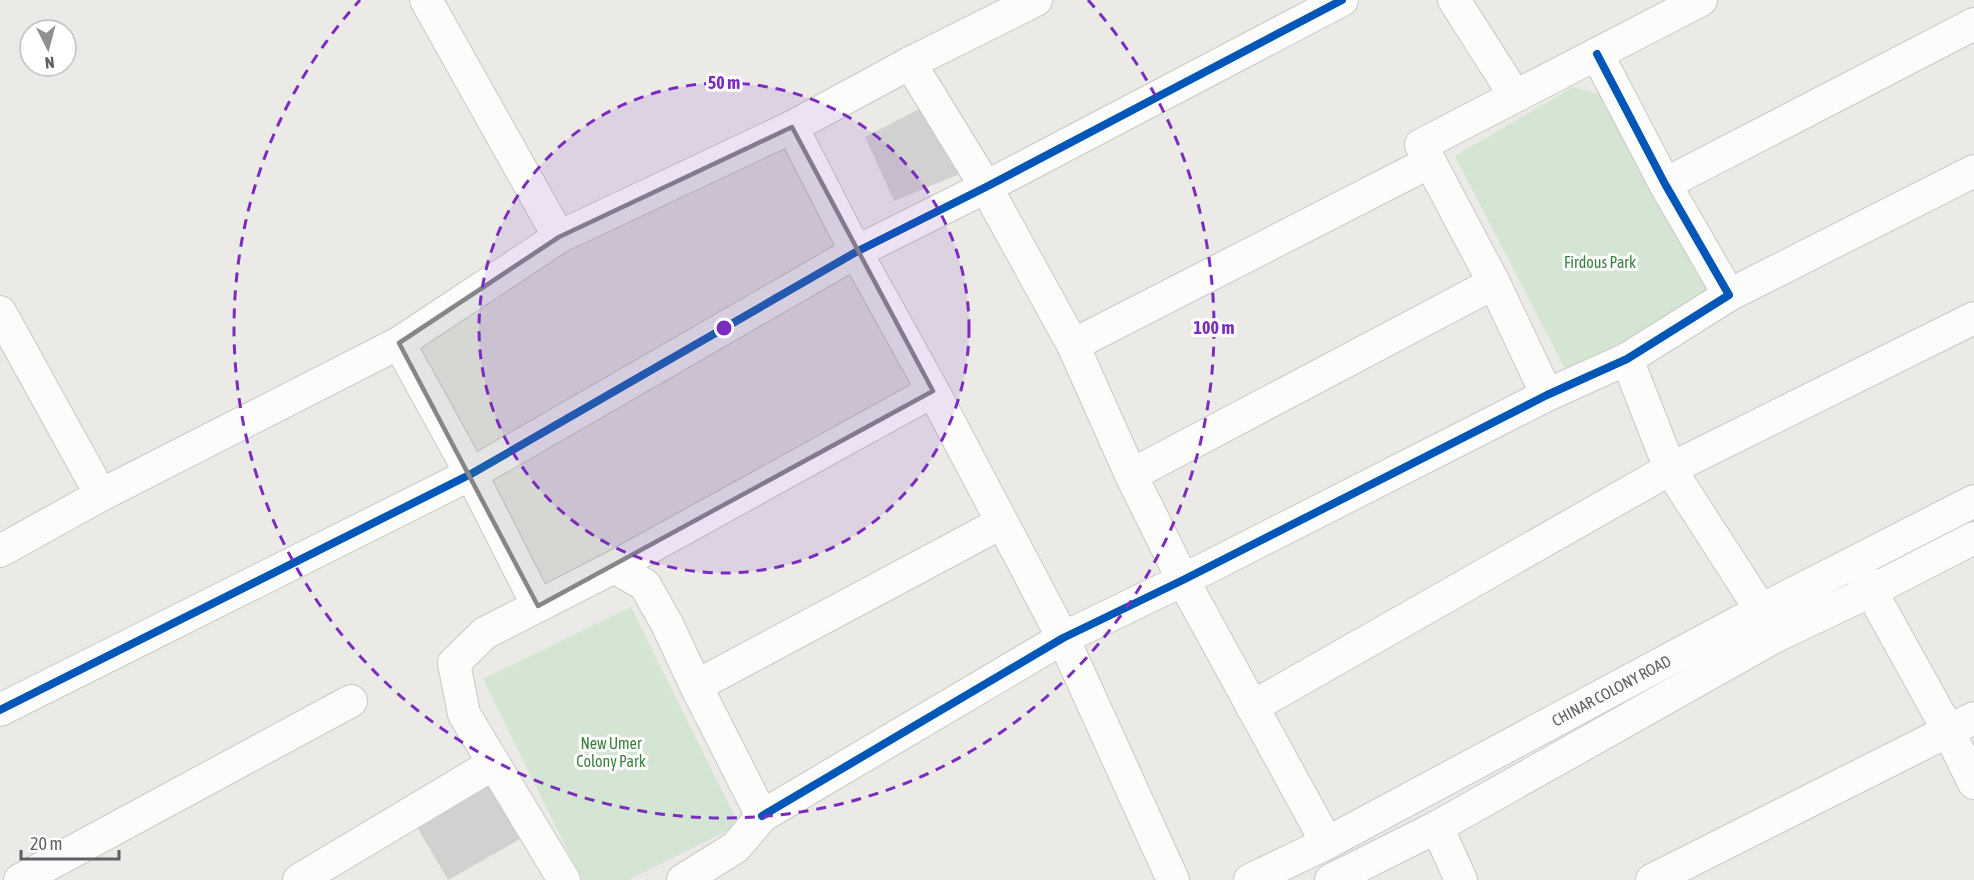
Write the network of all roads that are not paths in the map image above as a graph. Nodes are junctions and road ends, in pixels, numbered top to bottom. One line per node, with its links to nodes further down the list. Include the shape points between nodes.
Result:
1 (426, 0): 15 (street)
2 (1036, 0): 8 (street)
3 (1342, 0): 14 (street)
4 (1454, 0): 9 (street)
5 (1701, 0): 7 (street)
6 (1974, 24): 13 (street)
7 (1597, 54): 9 (street); 13 (street)
8 (910, 63): 10 (street); 14 (street)
9 (1515, 96): 11 (street, via 1421,145)
10 (792, 127): 15 (street); 16 (street)
11 (1430, 162): 17 (street); 22 (street)
12 (1974, 171): 18 (street)
13 (1665, 184): 18 (street)
14 (986, 187): 16 (street); 22 (street)
15 (559, 237): 21 (street)
16 (856, 252): 24 (street); 27 (street)
17 (1494, 283): 25 (street); 28 (street)
18 (1729, 295): 23 (street)
19 (0, 312): 29 (street)
20 (1974, 318): 26 (street)
21 (399, 344): 27 (street); 29 (street)
22 (1073, 345): 28 (street)
23 (1627, 359): 25 (street); 26 (street)
24 (933, 391): 31 (street); 35 (street)
25 (1547, 395): 36 (street)
26 (1670, 469): 39 (street); 43 (street)
27 (471, 474): 38 (street); 44 (street)
28 (1131, 475): 36 (street)
29 (101, 495): 33 (street)
30 (1974, 501): 34 (street, CHINAR COLONY ROAD)
31 (1001, 523): 40 (street); 41 (street)
32 (1974, 538): 37 (street, CHINAR COLONY ROAD)
33 (0, 550)
34 (1855, 562): 37 (street); 39 (street, CHINAR COLONY ROAD)
35 (614, 567): 38 (street); 41 (street, via 645,585)
36 (1183, 580): 40 (street); 43 (street)
37 (1871, 591): 39 (street, CHINAR COLONY ROAD); 45 (street)
38 (538, 606): 46 (street, via 484,633 454,663 464,714)
39 (1768, 623): 49 (street, CHINAR COLONY ROAD); 50 (street, CHINAR COLONY ROAD)
40 (1063, 638): 48 (street); 55 (street)
41 (696, 686): 48 (street)
42 (351, 701): 51 (street)
43 (1252, 707): 50 (street)
44 (0, 710)
45 (1961, 724): 47 (street); 59 (street)
46 (493, 764): 52 (street); 53 (street)
47 (1974, 783)
48 (762, 816): 54 (street, via 736,847)
49 (1437, 827): 57 (street, CHINAR COLONY ROAD); 58 (street)
50 (1327, 843): 56 (street, CHINAR COLONY ROAD)
51 (20, 880)
52 (299, 880)
53 (564, 880)
54 (683, 880)
55 (1173, 880)
56 (1250, 880)
57 (1331, 880)
58 (1461, 880)
59 (1652, 880)

